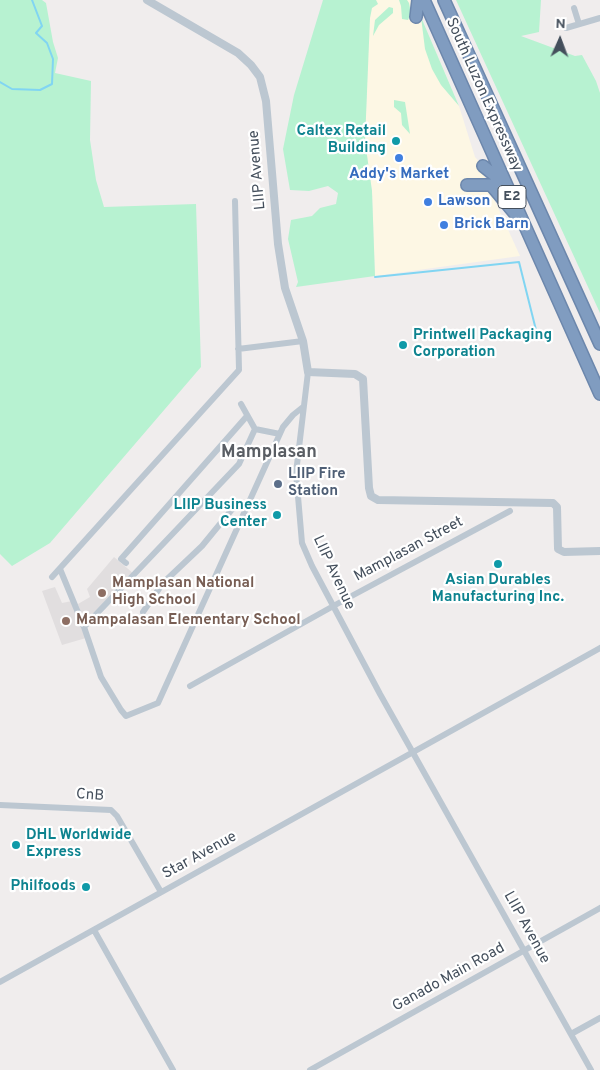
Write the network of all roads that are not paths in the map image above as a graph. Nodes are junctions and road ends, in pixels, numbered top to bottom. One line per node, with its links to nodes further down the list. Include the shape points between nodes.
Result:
1 (147, 0): 15 (street, LIIP Avenue, via 238,53 260,77 266,102 282,275)
2 (418, 0): 6 (highway)
3 (424, 0): 11 (highway, South Luzon Expressway / E2)
4 (444, 0): 16 (highway, South Luzon Expressway / E2)
5 (574, 8): 8 (street)
6 (416, 17)
7 (600, 18): 8 (street)
8 (579, 24): 9 (street)
9 (566, 28)
10 (483, 166): 11 (highway)
11 (506, 184): 14 (highway, South Luzon Expressway / E2)
12 (467, 185): 14 (highway, via 490,184)
13 (235, 201): 17 (street)
14 (526, 227): 19 (highway, South Luzon Expressway / E2)
15 (303, 340): 17 (street); 18 (street, LIIP Avenue)
16 (600, 344)
17 (238, 349): 29 (street, via 239,370)
18 (308, 372): 21 (street, LIIP Avenue); 27 (street, via 355,374 363,379 369,490 374,498 553,503 556,507 558,549 564,552)
19 (600, 394)
20 (241, 404): 22 (street)
21 (303, 407): 24 (street); 31 (street, LIIP Avenue, via 296,473 302,543)
22 (247, 416): 23 (street); 28 (street, via 121,559)
23 (255, 429): 24 (street); 33 (street, via 239,464)
24 (280, 434): 25 (street)
25 (249, 506): 32 (street, via 238,502 202,546 163,583); 33 (street, via 158,703 126,716 101,677)
26 (510, 511): 31 (street, Mamplasan Street)
27 (600, 551)
28 (126, 563)
29 (60, 569): 30 (street); 33 (street)
30 (52, 577)
31 (333, 606): 35 (street, Mamplasan Street); 36 (street, LIIP Avenue)
32 (143, 612)
33 (84, 627)
34 (600, 648): 36 (street, Star Avenue)
35 (190, 686)
36 (412, 752): 38 (street, Star Avenue); 41 (street, LIIP Avenue)
37 (0, 805): 38 (street, CnB, via 111,810)
38 (161, 892): 40 (street, Star Avenue)
39 (600, 908): 41 (street, Ganado Main Road)
40 (94, 930): 42 (street, Star Avenue); 45 (street)
41 (524, 951): 44 (street, LIIP Avenue); 46 (street, Ganado Main Road)
42 (0, 982)
43 (600, 1018): 44 (street)
44 (571, 1034): 47 (street, LIIP Avenue)
45 (173, 1070)
46 (310, 1070)
47 (591, 1070)

